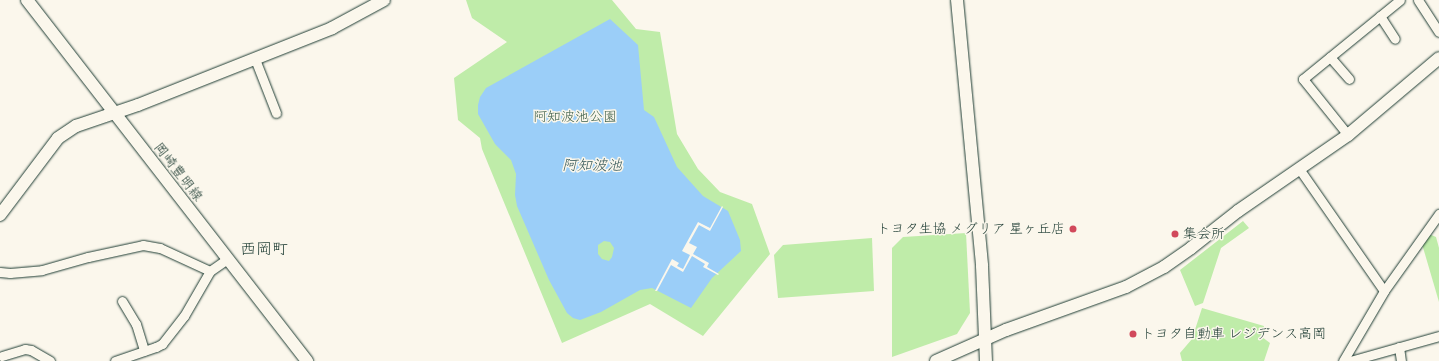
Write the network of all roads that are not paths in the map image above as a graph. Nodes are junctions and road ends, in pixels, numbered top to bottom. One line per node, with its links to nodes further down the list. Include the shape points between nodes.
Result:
1 (27, 0): 14 (street, 岡崎豊明線)
2 (384, 0): 11 (street, via 332,28)
3 (958, 0): 25 (street, via 982,266)
4 (1400, 0): 6 (street)
5 (1418, 0): 7 (street)
6 (1380, 16): 8 (street); 9 (street)
7 (1439, 32)
8 (1395, 39)
9 (1330, 57): 12 (street); 15 (street, via 1302,79)
10 (1439, 58): 15 (street)
11 (255, 59): 13 (street); 14 (street)
12 (1349, 79)
13 (276, 112)
14 (114, 113): 18 (street, via 76,126 58,138); 19 (street, 岡崎豊明線)
15 (1348, 135): 16 (street)
16 (1300, 170): 22 (street); 25 (street, via 1238,211 1164,267 1126,287)
17 (1439, 214): 22 (street)
18 (0, 215)
19 (227, 259): 20 (street); 31 (street, 岡崎豊明線)
20 (210, 271): 21 (street, via 160,248 142,245 42,270); 27 (street, via 184,316 162,344)
21 (0, 272)
22 (1384, 292): 34 (street)
23 (122, 302): 27 (street, via 136,324)
24 (1439, 336): 26 (street)
25 (986, 339): 32 (street); 33 (street)
26 (1399, 347): 35 (street); 36 (street)
27 (144, 351): 30 (street)
28 (2, 357): 29 (street, via 25,349)
29 (50, 361)
30 (115, 361)
31 (307, 361)
32 (936, 361)
33 (986, 361)
34 (1343, 361)
35 (1350, 361)
36 (1401, 361)

